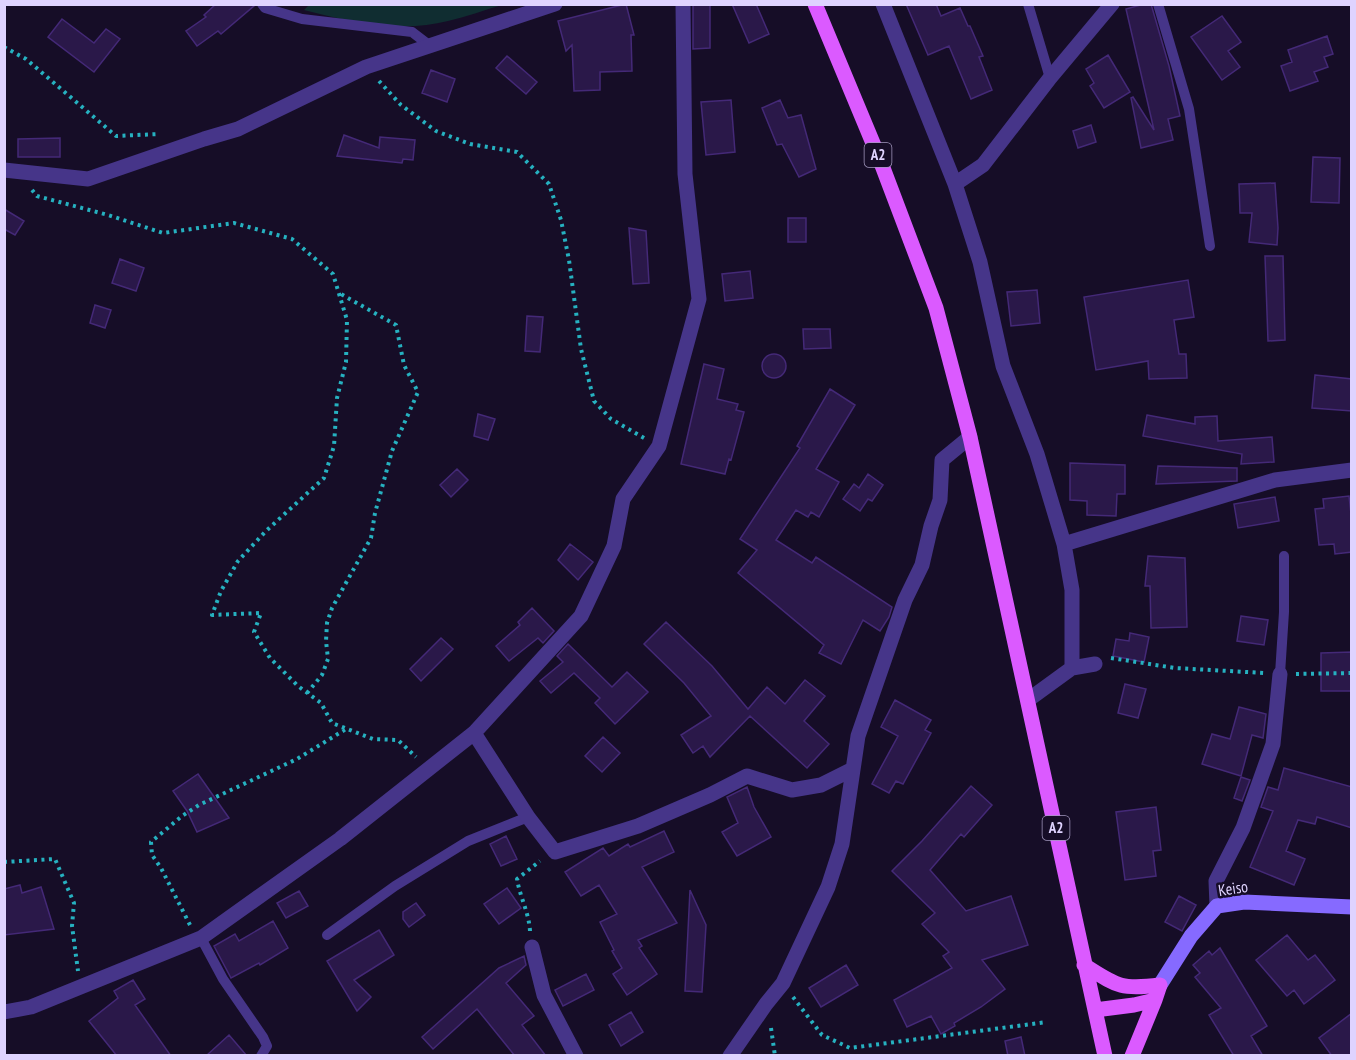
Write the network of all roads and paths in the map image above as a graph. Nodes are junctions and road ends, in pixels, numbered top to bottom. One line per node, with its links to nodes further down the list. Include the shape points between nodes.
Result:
1 (262, 4): 9 (lane, via 302,19 412,32)
2 (555, 4): 9 (street)
3 (682, 4): 19 (street, via 685,174 699,299)
4 (815, 4): 18 (main road, A2, via 936,308)
5 (883, 4): 15 (street)
6 (1028, 4): 12 (lane)
7 (1112, 4): 12 (street)
8 (1158, 4): 16 (lane, via 1189,110)
9 (429, 45): 11 (street)
10 (4, 47): 13 (path, via 26,59 116,136)
11 (366, 67): 14 (street, via 238,129 88,179); 19 (path, via 400,105 436,131 470,144 517,152 549,184 561,220 581,349 594,401 611,419)
12 (1050, 78): 15 (street, via 983,165)
13 (164, 133)
14 (9, 171): 17 (path, via 37,196 163,233 234,223 292,239 333,274)
15 (955, 184): 21 (street, via 981,262 1003,366)
16 (1210, 246)
17 (339, 293): 27 (path, via 396,325 404,364 418,392 392,451 371,538 332,608 327,623 328,659 322,675); 27 (path, via 347,320 346,362 337,398 334,446 324,478 238,561 212,615 261,614 254,632 270,658)
18 (970, 437): 28 (main road, A2); 32 (street, via 942,460 940,500 922,565 905,600 858,736)
19 (659, 446): 30 (street, via 623,499 614,546 581,616)
20 (1352, 470): 21 (street, via 1275,480)
21 (1064, 544): 24 (street, via 1072,591)
22 (1284, 556): 26 (lane)
23 (1095, 664): 24 (street); 26 (path, via 1098,656 1174,668)
24 (1072, 668): 28 (street)
25 (1352, 673): 26 (path)
26 (1280, 674): 36 (street, via 1272,744 1243,828 1216,881)
27 (307, 693): 29 (path, via 321,703 332,723)
28 (1028, 700): 41 (main road, A2)
29 (346, 729): 31 (path, via 373,739 398,740); 39 (path, via 297,759 199,805 151,842 152,855)
30 (474, 733): 31 (street); 33 (street)
31 (430, 769): 39 (street, via 340,839)
32 (853, 769): 34 (street, via 821,785 792,789 747,776 638,826); 42 (street, via 842,844 828,887)
33 (528, 817): 34 (street); 38 (lane, via 468,841 395,886)
34 (555, 852): 40 (path, via 517,879 530,922)
35 (4, 862): 44 (path, via 55,859 74,903 72,926)
36 (1217, 906): 37 (street, Keiso, via 1244,902); 43 (street, Keiso, via 1191,936)
37 (1352, 907)
38 (327, 935)
39 (199, 938): 44 (street); 49 (lane, via 267,1046)
40 (532, 947): 50 (street, via 544,995)
41 (1084, 965): 43 (main road, via 1115,985); 46 (main road, A2)
42 (783, 983): 48 (path, via 822,1035 850,1048); 51 (street)
43 (1160, 985): 45 (main road)
44 (82, 987): 47 (street)
45 (1155, 1000): 46 (main road); 53 (main road)
46 (1095, 1010): 52 (main road, A2)
47 (4, 1012)
48 (1047, 1022)
49 (261, 1056)
50 (576, 1056)
51 (730, 1056)
52 (1105, 1056)
53 (1132, 1056)

